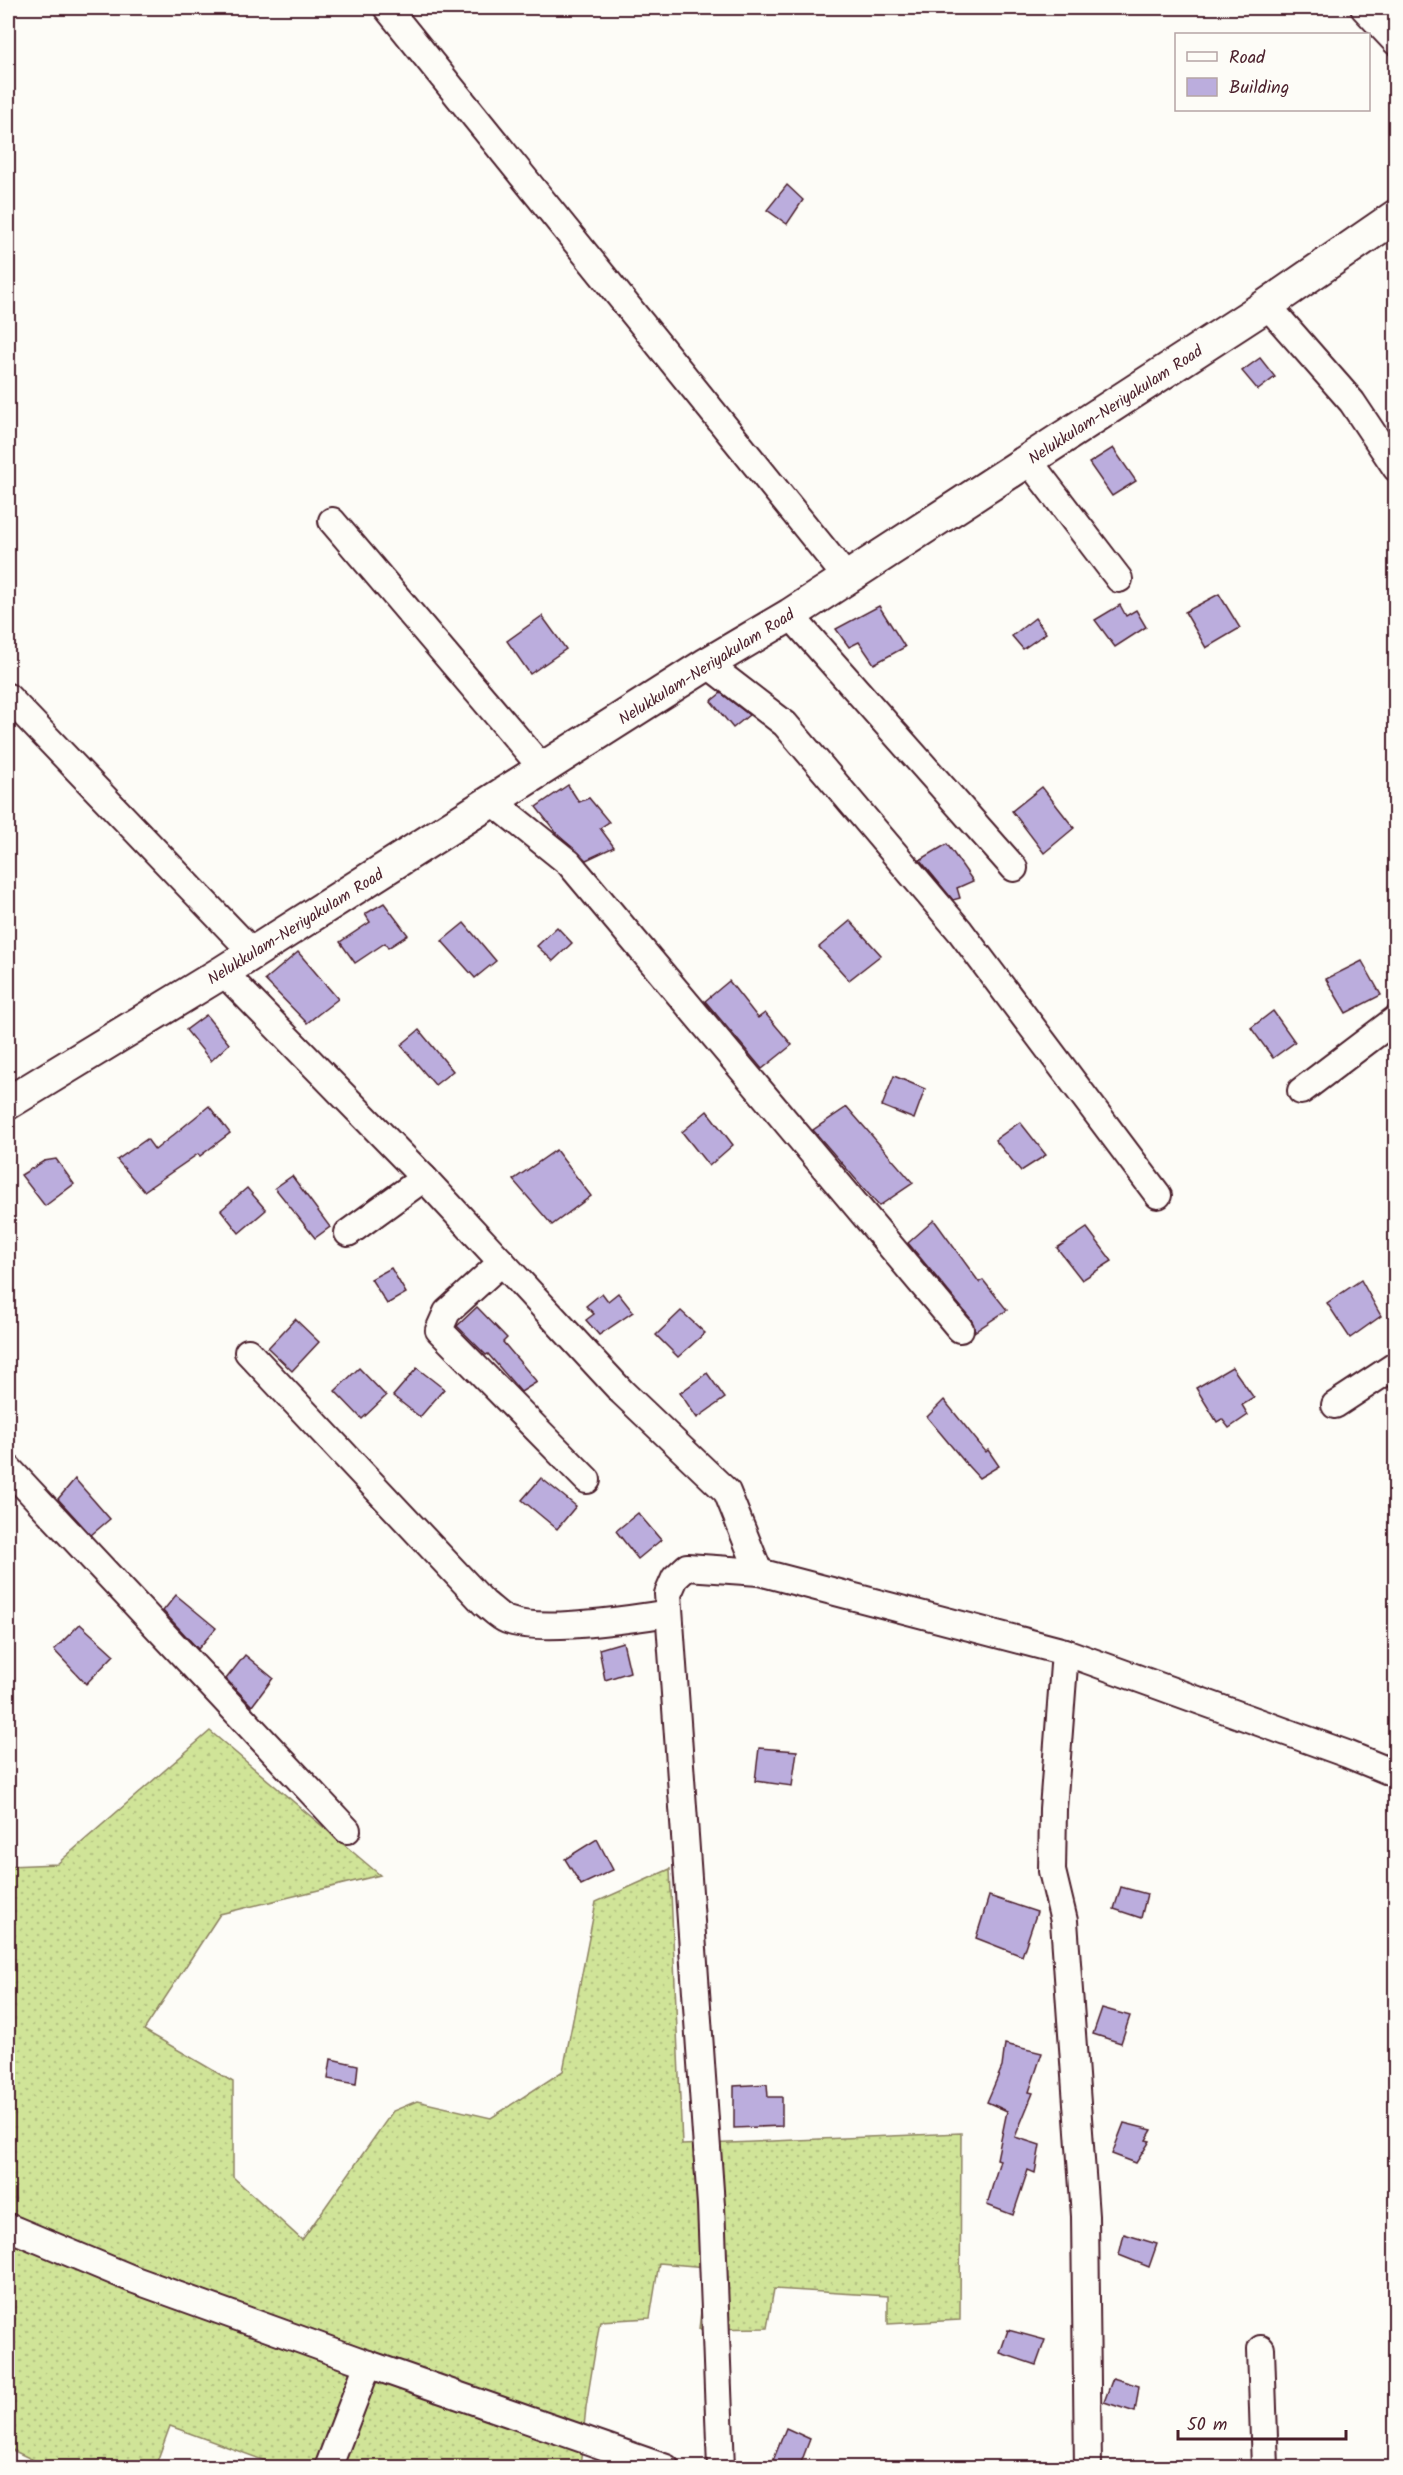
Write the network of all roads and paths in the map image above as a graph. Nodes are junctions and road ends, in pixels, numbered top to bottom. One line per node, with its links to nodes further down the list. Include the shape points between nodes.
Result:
1 (387, 8): 9 (street)
2 (1364, 8): 3 (street)
3 (1395, 42)
4 (1395, 216): 5 (main road, Nelukkulam-Neriyakulam Road)
5 (1267, 305): 6 (main road, Nelukkulam-Neriyakulam Road); 7 (street, via 1352,402)
6 (1028, 460): 9 (main road, Nelukkulam-Neriyakulam Road); 10 (street)
7 (1395, 468)
8 (332, 521): 14 (street)
9 (847, 578): 11 (main road, Nelukkulam-Neriyakulam Road)
10 (1119, 579)
11 (790, 615): 12 (main road, Nelukkulam-Neriyakulam Road); 16 (street)
12 (707, 664): 14 (main road, Nelukkulam-Neriyakulam Road); 23 (street, via 785,724 808,751 960,931)
13 (8, 697): 17 (street)
14 (543, 769): 15 (main road, Nelukkulam-Neriyakulam Road)
15 (492, 801): 17 (main road, Nelukkulam-Neriyakulam Road); 26 (street, via 569,863)
16 (1014, 868)
17 (253, 953): 18 (main road, Nelukkulam-Neriyakulam Road)
18 (223, 972): 21 (main road, Nelukkulam-Neriyakulam Road); 22 (street)
19 (1395, 1019): 20 (street)
20 (1301, 1091)
21 (8, 1103)
22 (424, 1178): 24 (street); 25 (street)
23 (1158, 1195)
24 (348, 1233)
25 (502, 1262): 31 (street, via 447,1312 439,1330); 32 (street, via 622,1392 727,1492)
26 (960, 1329)
27 (248, 1352): 33 (street, via 484,1603 506,1620 610,1622)
28 (1395, 1365): 29 (street)
29 (1335, 1405)
30 (8, 1468): 36 (street)
31 (587, 1480)
32 (759, 1572): 33 (street, via 687,1567 670,1586); 34 (street)
33 (669, 1613): 42 (street, via 711,2205)
34 (1065, 1652): 35 (street); 43 (street, via 1052,1871 1064,1921 1086,2216)
35 (1395, 1774)
36 (347, 1830)
37 (8, 2227): 39 (street, via 135,2280)
38 (1261, 2349): 44 (street)
39 (368, 2364): 40 (street); 41 (street)
40 (328, 2468)
41 (666, 2468)
42 (721, 2468)
43 (1088, 2468)
44 (1265, 2468)

